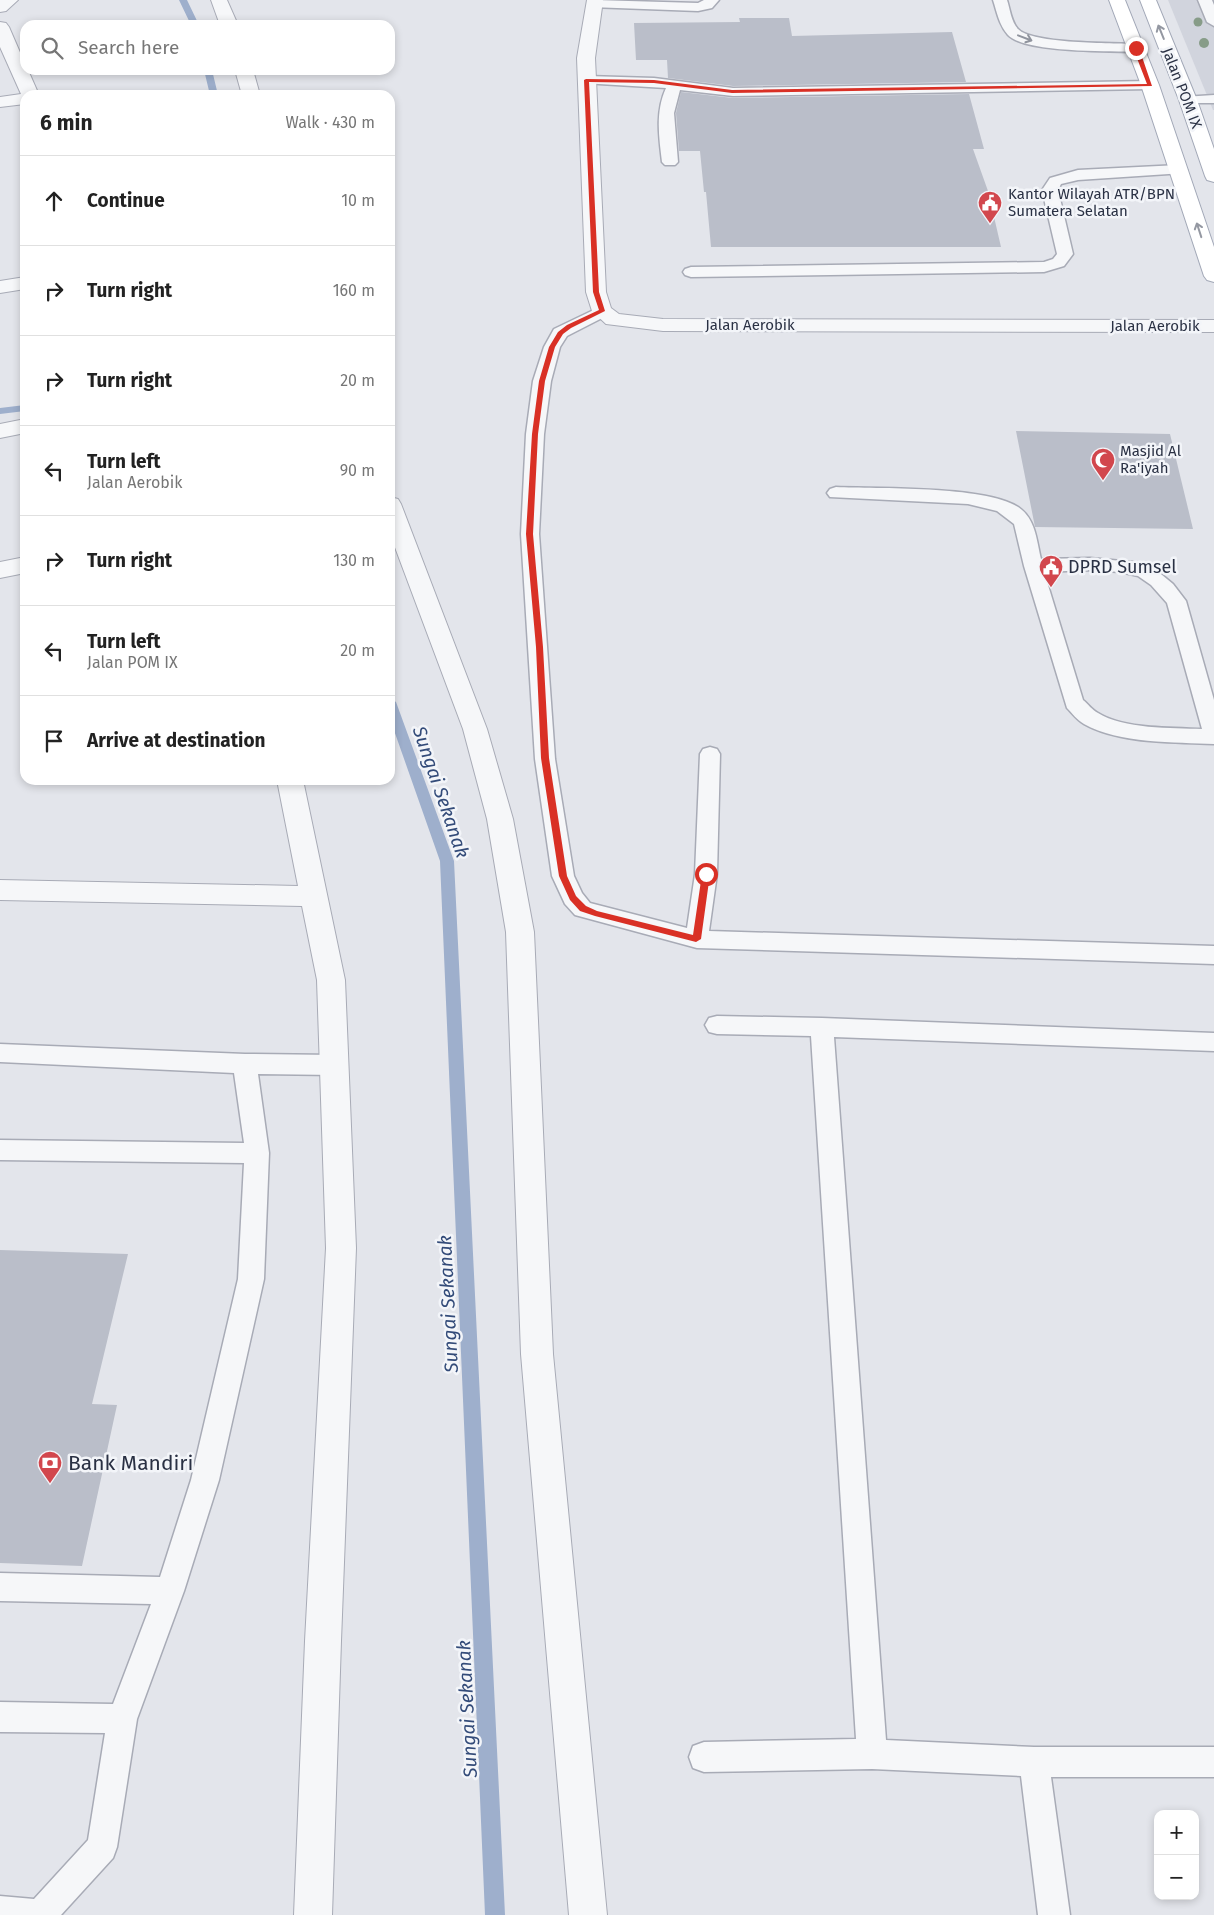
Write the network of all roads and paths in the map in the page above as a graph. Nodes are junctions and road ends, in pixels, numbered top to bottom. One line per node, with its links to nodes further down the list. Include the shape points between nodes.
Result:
1 (10, 0): 9 (street)
2 (220, 0): 11 (street)
3 (712, 0): 8 (lane, via 698,7)
4 (1000, 0): 13 (lane, one-way to 13, via 1008,26 1016,35 1034,42)
5 (1117, 0): 13 (main road, Jalan POM IX)
6 (1148, 0): 24 (main road, Jalan POM IX, one-way to 6)
7 (1205, 0): 10 (lane)
8 (595, 2): 17 (street, via 586,58)
9 (0, 7)
10 (1213, 17)
11 (227, 20)
12 (0, 27): 14 (street)
13 (1136, 48): 19 (main road, Jalan POM IX)
14 (20, 72)
15 (21, 75): 20 (street)
16 (245, 75): 21 (street)
17 (586, 80): 18 (lane); 33 (street, via 596,292)
18 (675, 85): 19 (lane, via 732,92); 26 (lane, via 666,105)
19 (1150, 85): 28 (main road, Jalan POM IX)
20 (28, 90)
21 (249, 90)
22 (1214, 99): 24 (lane)
23 (20, 100): 25 (street)
24 (1188, 100): 27 (main road, Jalan POM IX)
25 (0, 102)
26 (670, 162)
27 (1212, 166)
28 (1179, 170): 29 (lane, via 1078,175 1055,181 1050,190 1066,254 1062,260 1040,268); 30 (main road, Jalan POM IX, one-way to 28)
29 (691, 272)
30 (1214, 276)
31 (20, 284): 32 (street)
32 (0, 287)
33 (602, 311): 34 (street, Jalan Aerobik, via 613,320 663,325); 47 (lane, via 560,333 552,347 542,381 535,434 530,534 545,758 563,876 573,898 583,909)
34 (1214, 326)
35 (20, 427): 36 (street)
36 (0, 431)
37 (836, 494): 40 (lane, via 968,498 990,502 1006,508 1021,520)
38 (395, 517): 68 (street, via 475,729 500,819 520,932 537,1354)
39 (20, 566): 41 (street)
40 (1033, 566): 42 (lane, via 1074,703 1091,719 1114,727); 42 (lane, via 1122,565 1147,572 1162,585 1176,601)
41 (0, 570)
42 (1214, 737)
43 (710, 754): 47 (lane, via 706,874)
44 (291, 785): 46 (street)
45 (0, 890): 46 (street)
46 (314, 896): 54 (street, via 331,980)
47 (696, 939): 48 (lane)
48 (1214, 955)
49 (717, 1025): 50 (lane)
50 (822, 1027): 51 (lane); 61 (lane)
51 (1214, 1042)
52 (0, 1053): 53 (lane)
53 (245, 1064): 54 (lane); 56 (lane)
54 (335, 1065): 67 (street, via 341,1248)
55 (0, 1150): 56 (lane)
56 (257, 1153): 58 (lane, via 251,1279 205,1480)
57 (0, 1587): 58 (lane)
58 (170, 1591): 60 (lane)
59 (0, 1717): 60 (lane)
60 (122, 1719): 66 (lane, via 102,1848)
61 (872, 1754): 62 (lane); 63 (lane)
62 (704, 1757)
63 (1034, 1762): 64 (lane); 69 (lane)
64 (1214, 1762)
65 (0, 1912): 66 (lane)
66 (40, 1915)
67 (313, 1915)
68 (588, 1915)
69 (1054, 1915)

